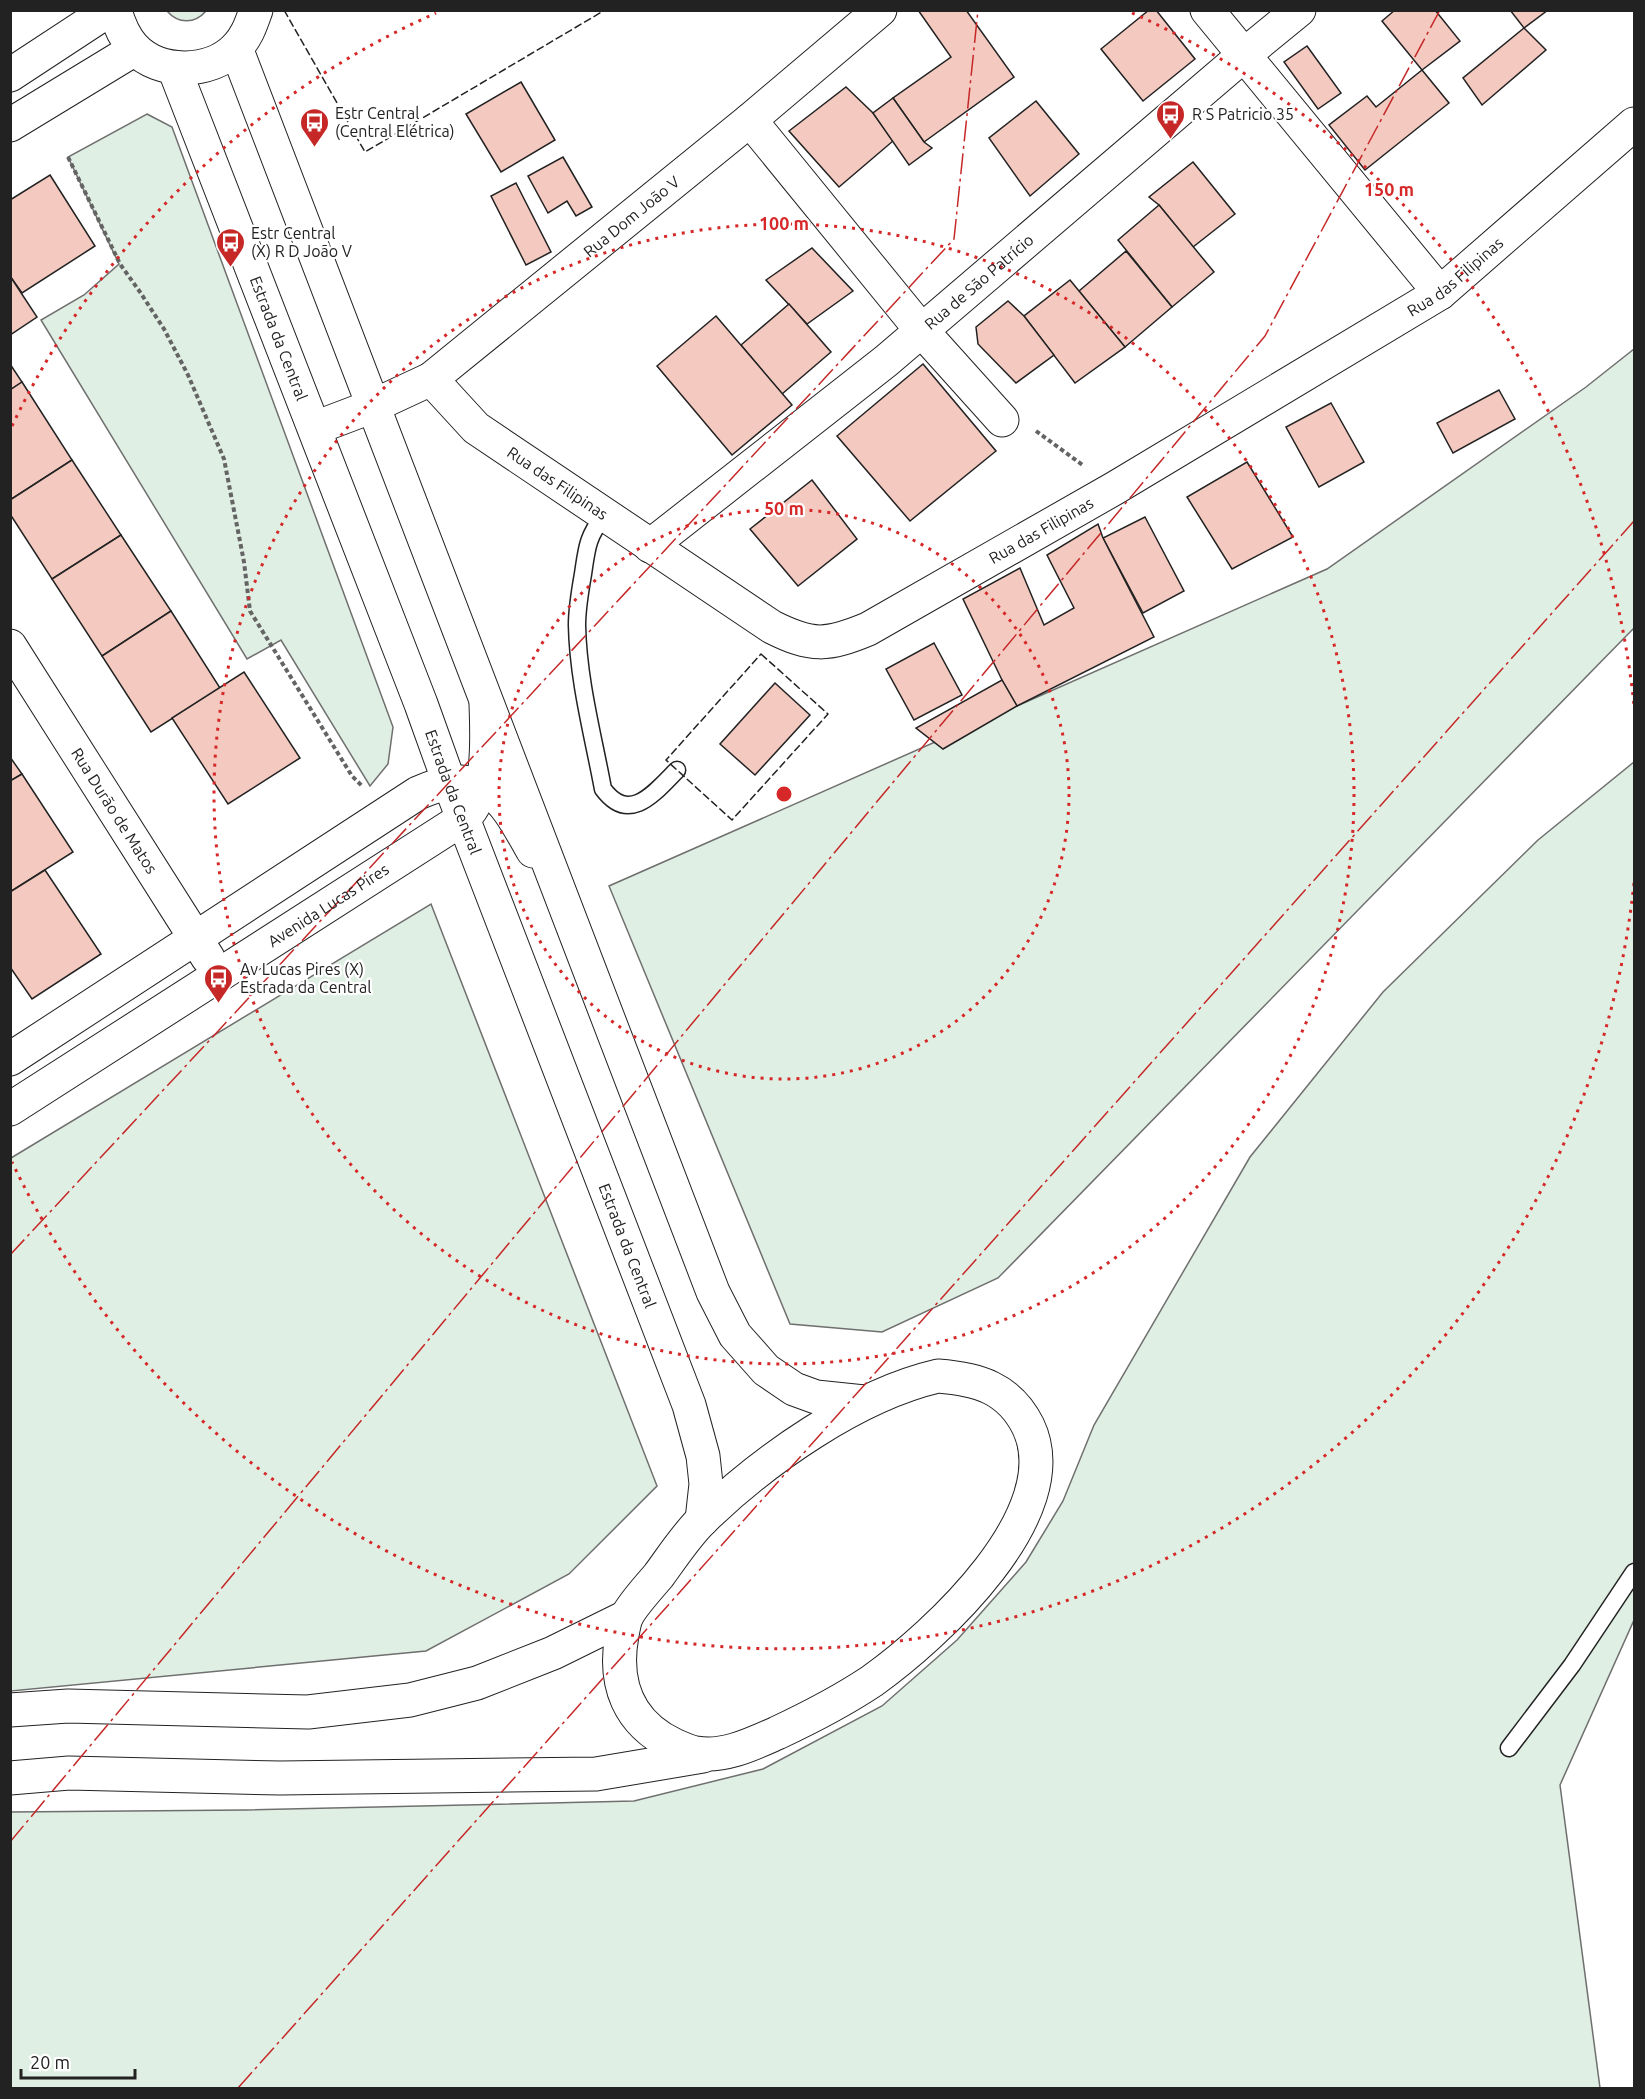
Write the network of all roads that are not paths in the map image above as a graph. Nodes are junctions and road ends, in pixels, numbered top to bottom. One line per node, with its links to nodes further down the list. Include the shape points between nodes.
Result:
1 (109, 10): 11 (main road)
2 (115, 10): 8 (main road, via 121,31)
3 (256, 10): 7 (main road, via 249,30)
4 (880, 10): 12 (main road, Rua Dom João V)
5 (1207, 10): 9 (main road)
6 (1299, 10): 9 (main road, Rua de São Patrício)
7 (236, 48): 10 (main road, via 218,61 197,68); 18 (main road)
8 (135, 49): 10 (main road, via 153,62); 14 (main road)
9 (1244, 55): 15 (main road); 16 (main road, Rua de São Patrício)
10 (174, 68): 20 (main road, Estrada da Central)
11 (10, 75)
12 (750, 120): 16 (main road); 17 (main road, Rua Dom João V)
13 (1635, 124): 15 (main road, Rua das Filipinas)
14 (10, 125)
15 (1440, 293): 22 (main road, Rua das Filipinas, via 1115,488 868,629 842,640 824,643 796,639)
16 (922, 330): 19 (main road); 22 (main road, Rua de São Patrício)
17 (432, 379): 18 (main road, Rua Dom João V); 21 (main road, Rua das Filipinas, via 476,428)
18 (374, 406): 20 (main road, Rua Dom João V); 24 (main road)
19 (1002, 420)
20 (315, 428): 26 (main road, Estrada da Central)
21 (604, 515): 22 (main road, Rua das Filipinas); 25 (lane, via 588,542 577,624 580,667 603,789 611,800 624,806 641,803)
22 (650, 546)
23 (10, 646): 30 (main road, Rua Durão de Matos)
24 (486, 702): 27 (main road, Avenida Lucas Pires, via 487,748); 29 (main road)
25 (677, 770)
26 (449, 782): 27 (main road); 28 (main road, Estrada da Central); 30 (main road, via 418,793)
27 (482, 786): 28 (main road, Avenida Lucas Pires); 29 (main road, via 510,811)
28 (464, 818): 31 (main road, Avenida Lucas Pires); 35 (main road, Estrada da Central, via 689,1405 703,1456 706,1484)
29 (565, 909): 34 (main road, via 713,1292 735,1335 766,1371 794,1389 816,1397)
30 (196, 939): 31 (main road, Rua Durão de Matos); 32 (main road)
31 (218, 975): 33 (main road, Avenida Lucas Pires)
32 (10, 1059)
33 (12, 1104)
34 (864, 1402): 35 (main road, via 804,1438); 40 (main road, via 938,1376 966,1378 1001,1393 1027,1424 1035,1444 1036,1481 1028,1506 1012,1536 975,1586 922,1641 871,1681 806,1720)
35 (702, 1520): 37 (main road)
36 (1635, 1572): 39 (lane)
37 (626, 1617): 38 (main road, via 542,1658 477,1683 410,1700 308,1712 68,1706); 40 (main road, via 620,1678 637,1718 649,1731 681,1749 698,1754)
38 (10, 1710)
39 (1509, 1748)
40 (725, 1753): 41 (main road, via 596,1774 280,1778 69,1773)
41 (10, 1778)

